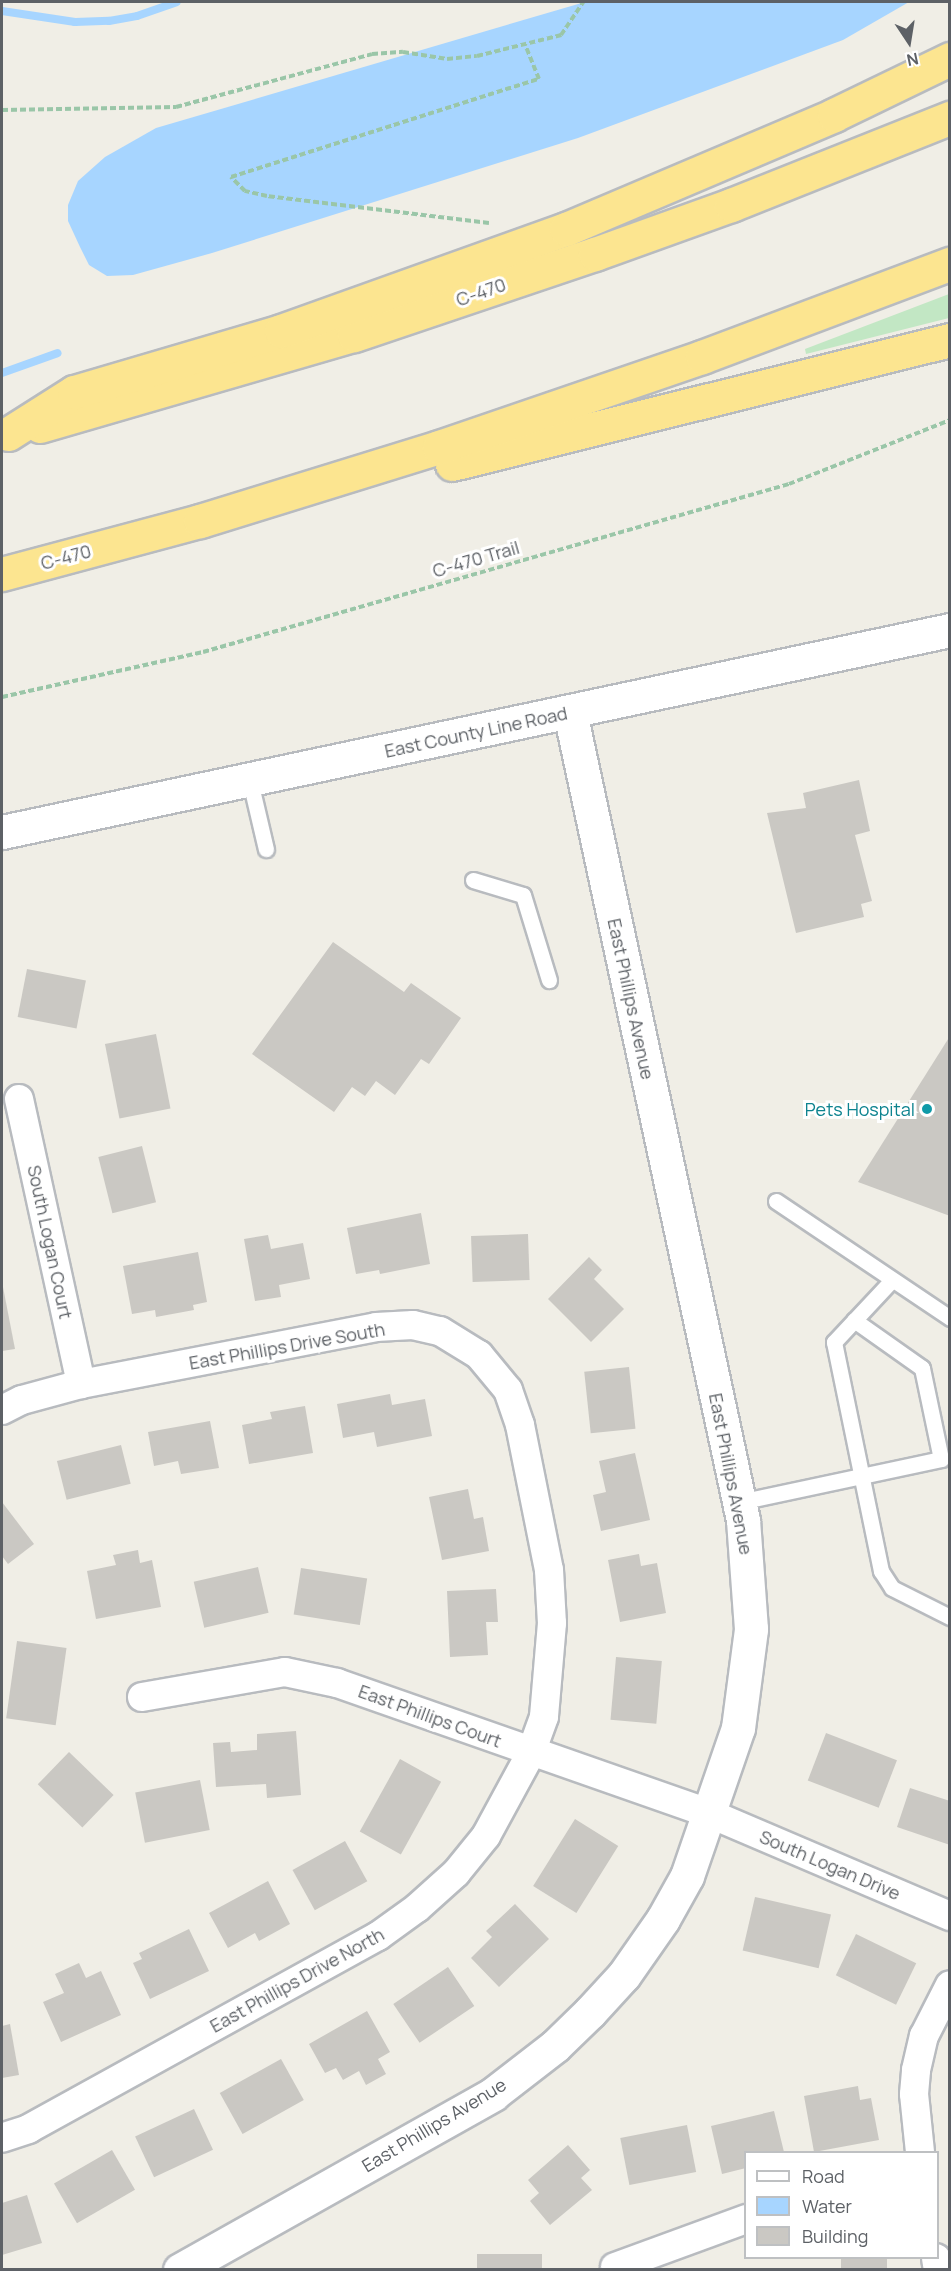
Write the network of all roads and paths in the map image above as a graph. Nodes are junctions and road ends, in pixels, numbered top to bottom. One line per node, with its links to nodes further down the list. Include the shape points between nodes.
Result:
1 (583, 2): 2 (path, via 561,35)
2 (525, 45): 4 (path, via 462,58 403,52 372,54 176,107); 6 (path, via 539,80 231,177 245,191 267,196 479,221 504,231)
3 (950, 58): 6 (highway, via 752,151)
4 (2, 110)
5 (950, 118): 10 (highway, C-470, via 731,205 354,335)
6 (519, 248): 10 (highway, via 281,331 74,392)
7 (950, 264): 11 (highway, C-470, via 587,398)
8 (950, 340): 11 (highway, via 587,429 273,515)
9 (950, 420): 14 (path, C-470 Trail, via 753,494 187,656)
10 (5, 435)
11 (239, 509): 12 (highway, C-470)
12 (2, 574)
13 (950, 630): 15 (street, East County Line Road)
14 (2, 698)
15 (570, 712): 16 (street, East County Line Road); 30 (street, East Phillips Avenue)
16 (250, 781): 17 (street, East County Line Road); 18 (lane)
17 (2, 832)
18 (266, 849)
19 (473, 880): 20 (lane, via 523,895)
20 (549, 980)
21 (19, 1099): 26 (street, South Logan Court)
22 (776, 1201): 23 (lane)
23 (892, 1280): 24 (lane); 25 (lane)
24 (950, 1318)
25 (854, 1320): 28 (lane, via 922,1368); 29 (lane, via 834,1342)
26 (81, 1384): 27 (street, East Phillips Drive South, via 22,1400); 33 (street, East Phillips Drive South, via 376,1327 413,1325 440,1331 479,1355 508,1390 520,1425 549,1570 550,1660 544,1717)
27 (2, 1410)
28 (945, 1458): 29 (lane)
29 (861, 1476): 30 (lane); 31 (lane, via 880,1571 892,1588)
30 (739, 1502): 34 (street, East Phillips Avenue, via 751,1629 738,1728)
31 (950, 1617)
32 (142, 1696): 33 (street, East Phillips Court, via 285,1672 337,1683)
33 (531, 1753): 34 (street, East Phillips Court); 37 (street, East Phillips Drive North, via 486,1836 456,1873 417,1908 337,1959 29,2129)
34 (711, 1814): 35 (street, South Logan Drive); 41 (street, East Phillips Avenue, via 687,1876 663,1919 624,1975 555,2046 493,2094)
35 (950, 1916)
36 (950, 1985): 38 (street, via 924,2036 916,2070 914,2094)
37 (2, 2138)
38 (920, 2151)
39 (744, 2220): 40 (street)
40 (615, 2267)
41 (180, 2270)

